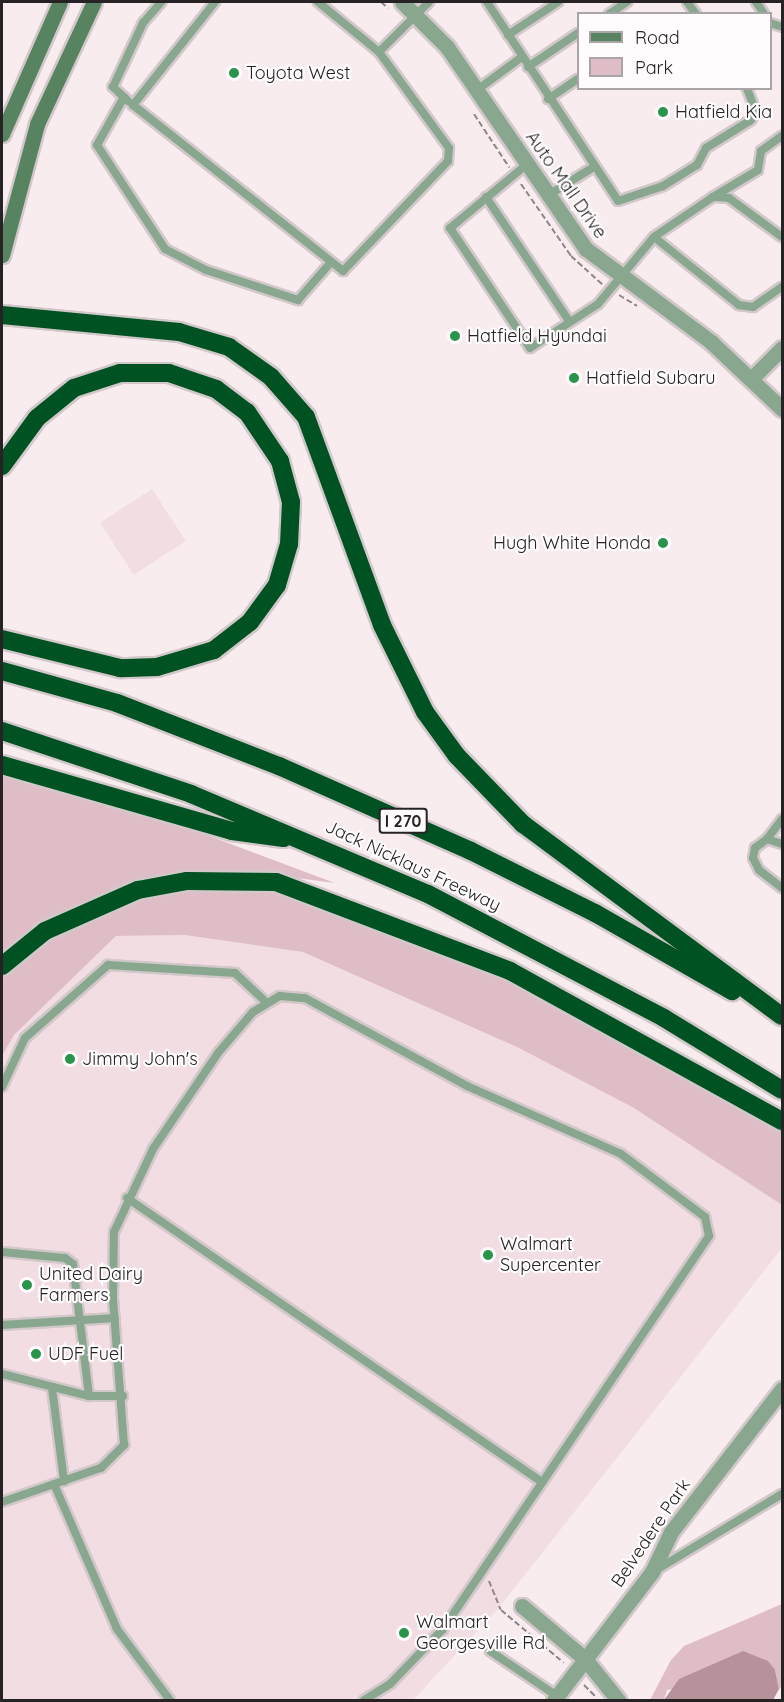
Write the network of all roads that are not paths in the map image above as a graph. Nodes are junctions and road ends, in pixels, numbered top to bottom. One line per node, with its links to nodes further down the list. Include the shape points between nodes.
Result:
1 (60, 2): 24 (main road)
2 (94, 2): 33 (main road, via 37,124)
3 (161, 2): 21 (lane, via 143,23 113,87)
4 (215, 2): 23 (lane)
5 (318, 2): 15 (lane)
6 (402, 2): 12 (street, Auto Mall Drive)
7 (429, 2): 12 (lane)
8 (558, 2): 13 (lane)
9 (627, 2): 11 (lane)
10 (492, 3): 13 (lane)
11 (612, 12)
12 (415, 14): 15 (lane); 19 (street, Auto Mall Drive)
13 (508, 34): 16 (lane)
14 (577, 34): 17 (lane)
15 (379, 52): 34 (lane, via 431,117 448,148 448,161 343,271)
16 (522, 57): 17 (lane); 19 (lane)
17 (528, 67): 22 (lane)
18 (577, 80): 22 (lane)
19 (477, 90): 26 (street, Auto Mall Drive)
20 (748, 90): 27 (lane, via 756,112 751,120 706,148 697,165 663,186 618,201)
21 (124, 97): 23 (lane); 34 (lane, via 97,145 165,249 206,270 298,300)
22 (549, 99): 27 (lane)
23 (133, 105): 34 (lane)
24 (2, 134)
25 (783, 136): 30 (lane, via 761,151 758,170)
26 (526, 165): 28 (street, Auto Mall Drive); 29 (lane)
27 (592, 168): 28 (lane)
28 (547, 196): 35 (street, Auto Mall Drive, via 586,249)
29 (486, 197): 38 (lane); 38 (lane, via 450,228 530,348)
30 (713, 197): 31 (lane); 32 (lane, via 729,198)
31 (654, 237): 35 (lane); 36 (lane, via 740,305 753,307)
32 (783, 237)
33 (2, 255)
34 (331, 262)
35 (621, 277): 38 (lane, via 598,304); 40 (street, Auto Mall Drive)
36 (783, 286)
37 (2, 315): 54 (highway, via 179,332 229,346 271,377 306,417 382,625 425,712 457,756 523,824)
38 (569, 321)
39 (783, 348): 40 (street)
40 (752, 378): 41 (street, Auto Mall Drive)
41 (783, 409)
42 (2, 466): 43 (highway, via 37,418 74,388 120,373 169,373 216,389 247,412 280,461 291,501 290,544 277,585 250,622 214,650 158,667 120,668)
43 (2, 639)
44 (2, 671): 55 (highway, Jack Nicklaus Freeway / I 270, via 117,703 436,835 668,952)
45 (2, 731): 49 (highway, Jack Nicklaus Freeway, via 191,794)
46 (2, 765): 49 (highway, via 232,831)
47 (783, 819): 48 (lane)
48 (767, 839): 50 (lane); 51 (lane, via 755,848 753,858 759,870)
49 (314, 843): 57 (highway, Jack Nicklaus Freeway, via 576,969)
50 (783, 844)
51 (783, 888)
52 (2, 966): 58 (highway, via 45,932 138,890 187,881 276,882 510,971)
53 (267, 1003): 56 (lane, via 235,973 108,965 25,1038); 59 (lane, via 218,1053 162,1134); 70 (lane, via 280,996 305,998 467,1086 621,1154 705,1217 709,1236)
54 (783, 1016)
55 (783, 1021)
56 (2, 1087)
57 (783, 1090)
58 (783, 1121)
59 (127, 1198): 61 (lane, via 114,1232); 70 (lane)
60 (2, 1252): 62 (lane, via 64,1257 74,1264)
61 (115, 1318): 62 (lane); 68 (lane)
62 (82, 1320): 63 (lane); 67 (lane)
63 (2, 1325)
64 (2, 1374): 65 (lane)
65 (52, 1388): 67 (lane); 69 (lane)
66 (783, 1389): 74 (street, Belvedere Park, via 671,1532)
67 (89, 1396): 68 (lane)
68 (123, 1396): 69 (lane, via 124,1445 101,1468)
69 (64, 1481): 71 (lane)
70 (542, 1482): 80 (lane, via 443,1629 390,1684)
71 (54, 1484): 73 (lane); 79 (lane, via 117,1629)
72 (783, 1494): 74 (lane, via 686,1557)
73 (2, 1502)
74 (652, 1572): 77 (street, Belvedere Park)
75 (522, 1606): 77 (street)
76 (490, 1651): 78 (lane)
77 (585, 1659): 78 (street, Belvedere Park); 81 (street)
78 (555, 1698)
79 (170, 1701)
80 (364, 1701)
81 (618, 1701)

